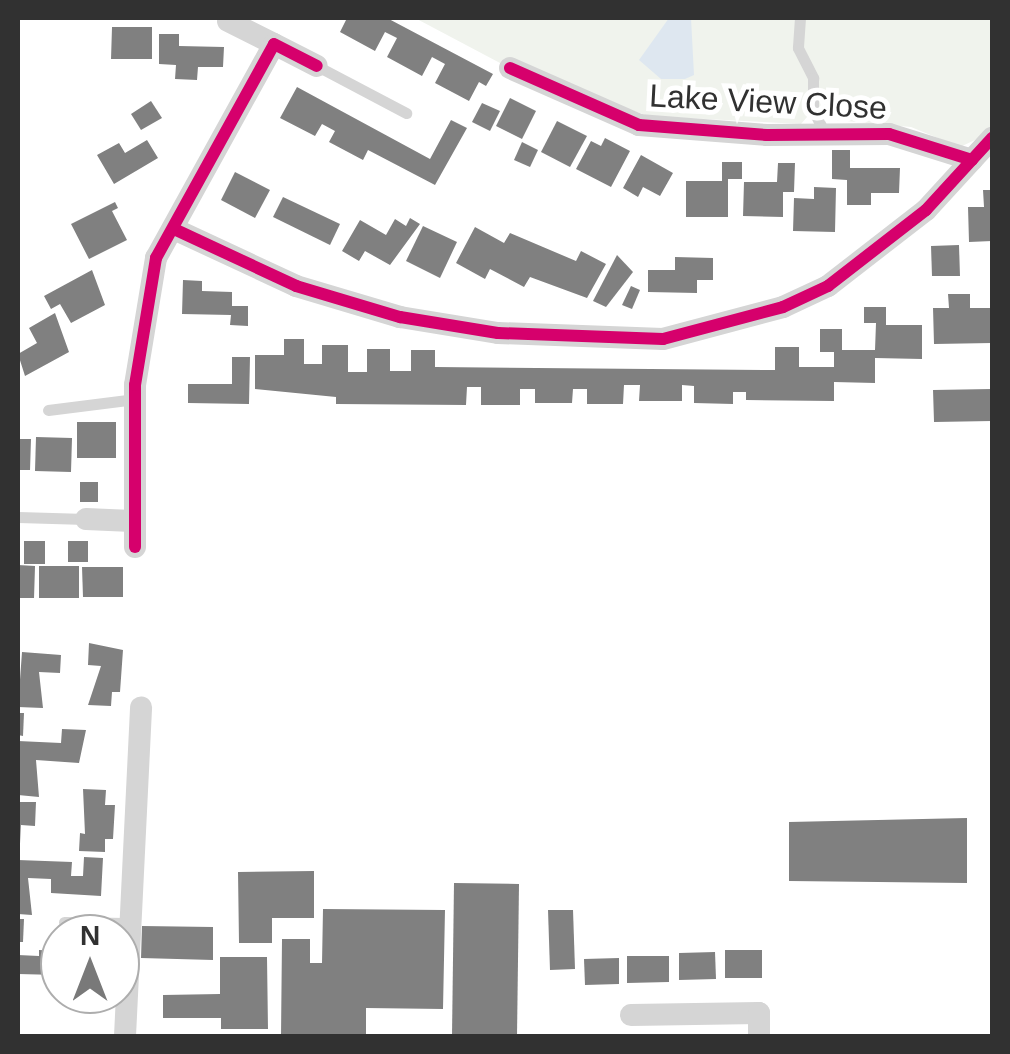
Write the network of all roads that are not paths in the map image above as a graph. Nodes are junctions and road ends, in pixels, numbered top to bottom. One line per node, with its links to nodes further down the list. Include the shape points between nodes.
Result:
1 (800, 18): 7 (lane, via 798,48 813,78 813,110)
2 (225, 19): 3 (street)
3 (274, 44): 4 (street); 9 (street)
4 (317, 66): 6 (lane)
5 (510, 68): 7 (street, Lake View Close, via 640,124 767,135)
6 (406, 113)
7 (823, 130): 8 (street, Lake View Close)
8 (986, 148): 9 (street, via 911,222 828,286 783,307 663,339 536,336 400,316 296,286)
9 (174, 229): 10 (street, via 156,258)
10 (135, 399): 11 (lane); 14 (street)
11 (48, 410)
12 (18, 517): 13 (lane)
13 (86, 519): 14 (street)
14 (132, 520): 15 (street)
15 (135, 548)
16 (141, 707): 17 (street)
17 (127, 914)
18 (631, 1015): 19 (street, via 759,1013)
19 (759, 1036)

